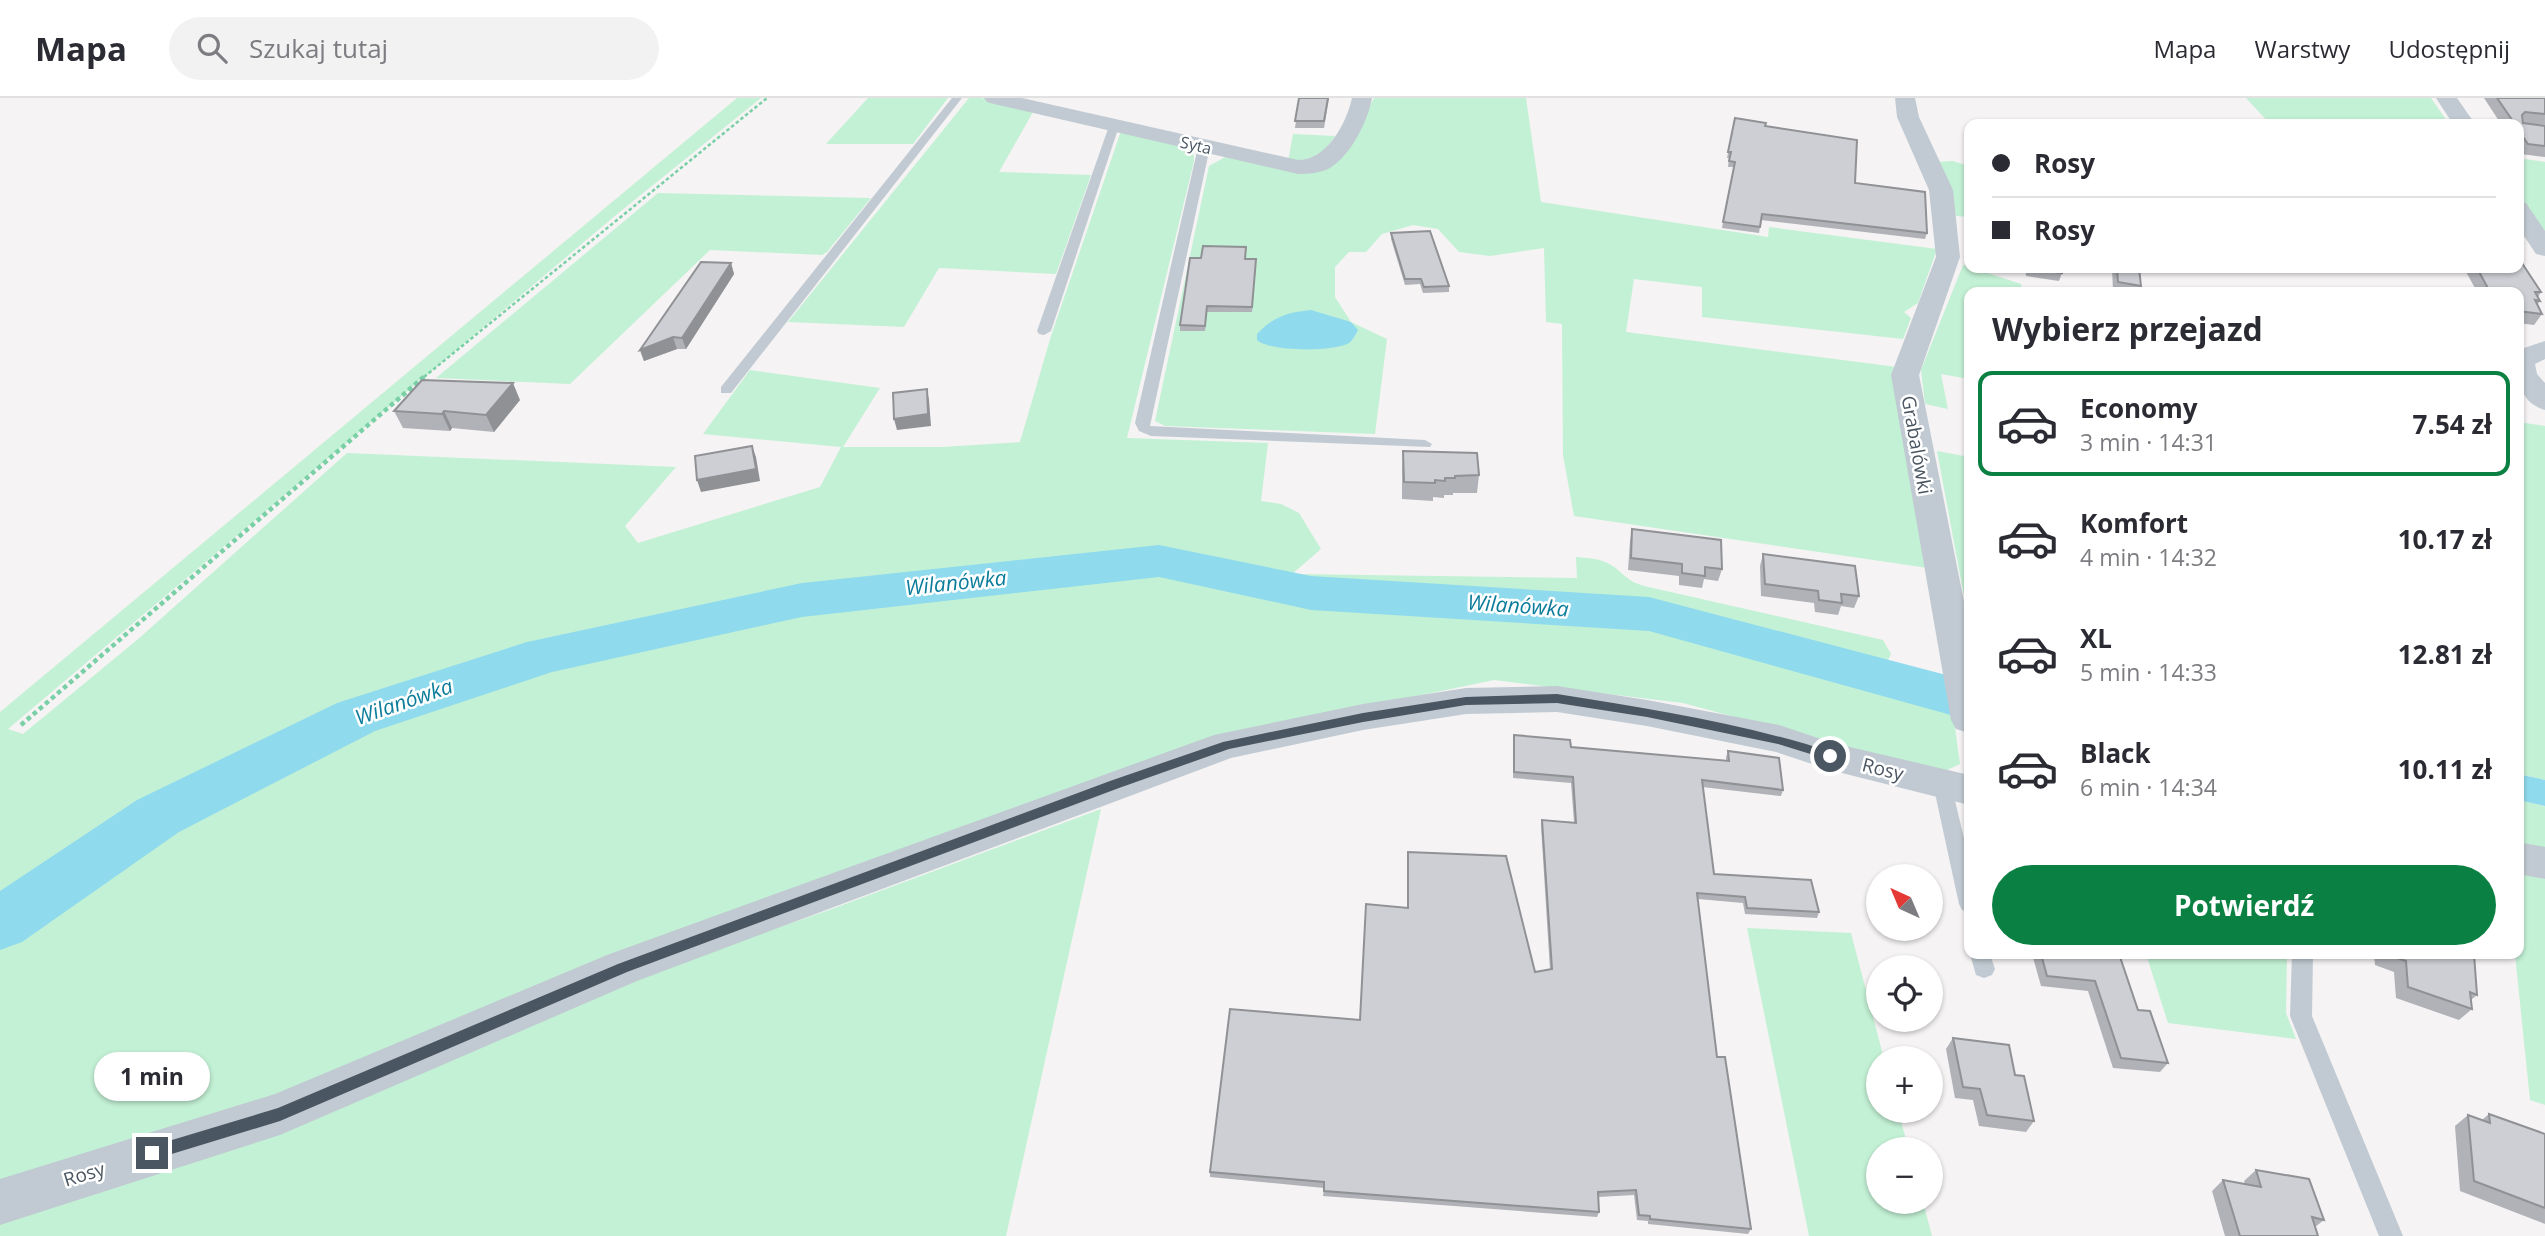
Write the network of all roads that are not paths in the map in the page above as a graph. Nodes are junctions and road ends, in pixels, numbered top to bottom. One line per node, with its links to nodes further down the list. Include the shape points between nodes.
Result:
1 (957, 98): 15 (lane)
2 (994, 98): 7 (street, Syta)
3 (1362, 98): 8 (street, Syta, via 1354,121 1328,158 1315,166 1286,166)
4 (1905, 98): 18 (street, Grabalówki, via 1908,117 1941,190 1948,242 1948,257 1905,375)
5 (2446, 98): 6 (street)
6 (2460, 119)
7 (1114, 126): 8 (street, Syta); 11 (lane)
8 (1204, 147): 17 (lane, via 1144,428 1152,432)
9 (2524, 217): 10 (street)
10 (2545, 249)
11 (1044, 331)
12 (2545, 349): 13 (street)
13 (2524, 360)
14 (2524, 375): 16 (street)
15 (726, 390)
16 (2545, 401)
17 (1425, 444)
18 (1964, 696)
19 (1955, 787): 21 (lane); 24 (street, Rosy, via 1779,739 1557,699 1466,701 1227,745 622,968 280,1114)
20 (2524, 859): 22 (street)
21 (1964, 862)
22 (2545, 863)
23 (2302, 959): 25 (lane, via 2301,1016)
24 (0, 1202)
25 (2391, 1236)

